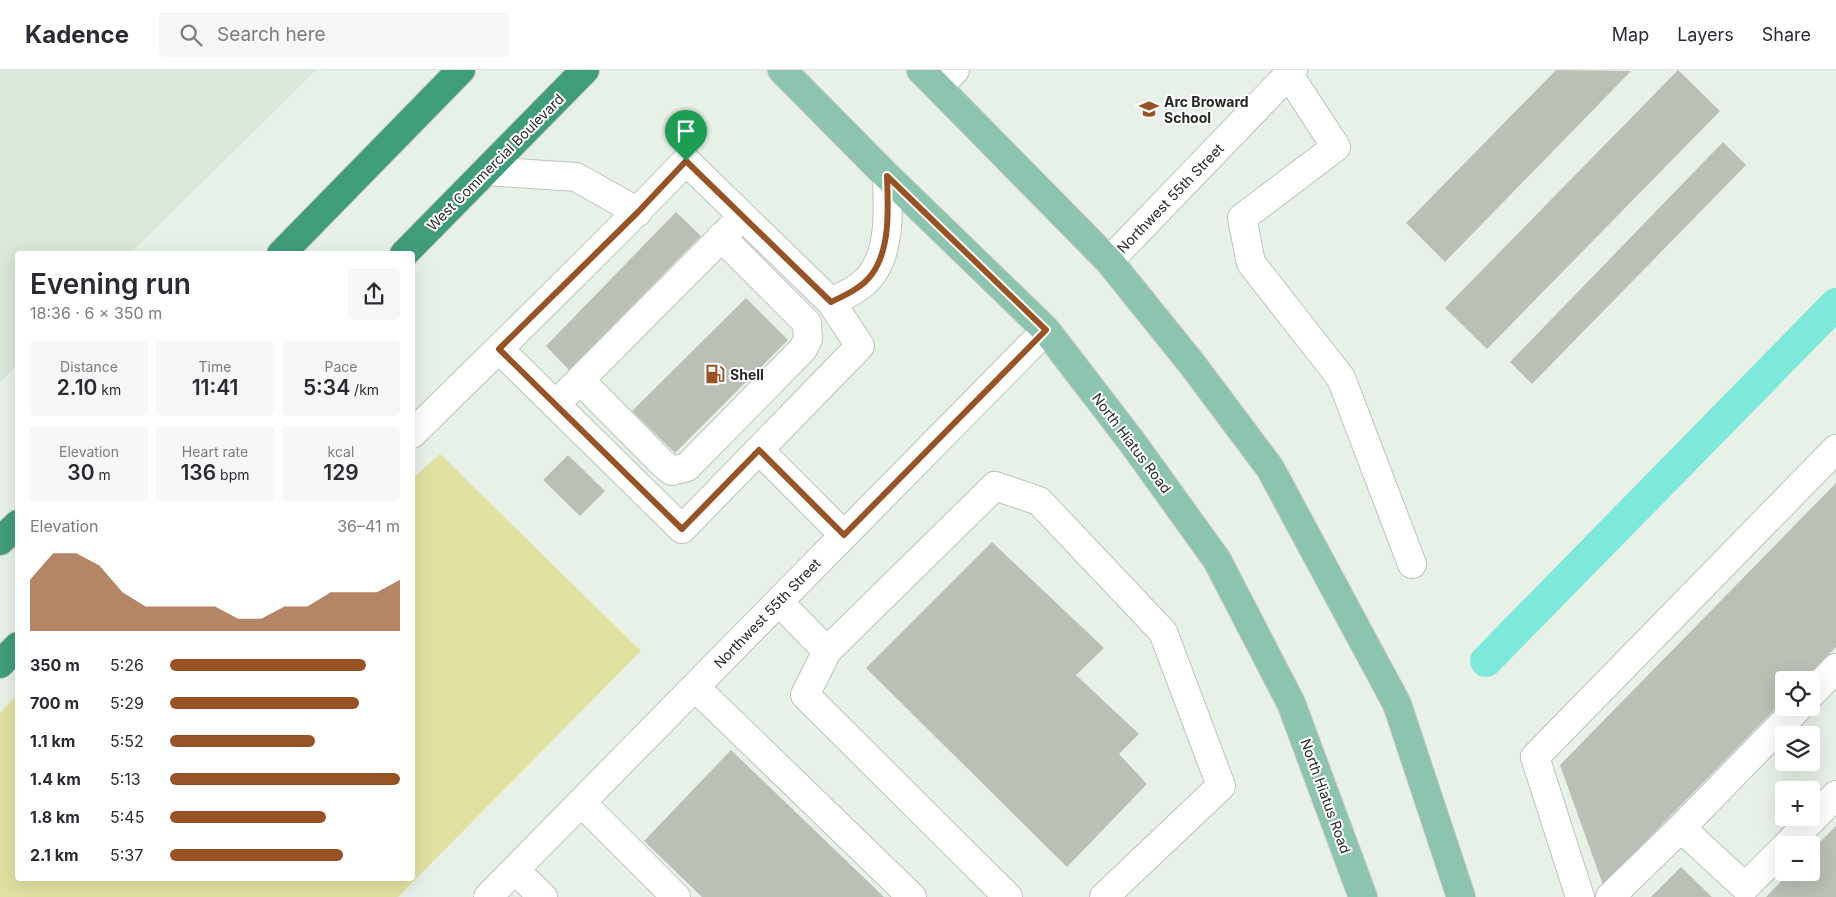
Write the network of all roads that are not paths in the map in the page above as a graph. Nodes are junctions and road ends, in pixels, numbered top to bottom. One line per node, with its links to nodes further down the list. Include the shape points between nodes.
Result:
1 (461, 70): 11 (highway)
2 (585, 70): 6 (highway, West Commercial Boulevard)
3 (782, 70): 7 (main road, North Hiatus Road)
4 (1291, 72): 13 (street, Northwest 55th Street); 25 (street, via 1336,147 1242,218 1251,263 1341,378)
5 (938, 76): 13 (main road)
6 (486, 171): 8 (street, via 576,177); 12 (highway, West Commercial Boulevard)
7 (887, 176): 14 (street, via 888,215 884,250 872,274 854,291); 15 (main road, North Hiatus Road)
8 (638, 212): 9 (street, via 686,161); 16 (street)
9 (743, 216): 10 (street); 14 (street)
10 (721, 237): 17 (street); 17 (street, via 807,323 808,338 803,349 686,467 672,471)
11 (284, 251)
12 (407, 251)
13 (1109, 260): 47 (main road, via 1270,468 1397,704)
14 (831, 302): 21 (street, via 860,346)
15 (1046, 330): 23 (street, Northwest 55th Street); 46 (main road, North Hiatus Road, via 1218,560 1291,703)
16 (499, 349): 18 (street); 19 (street)
17 (580, 380): 18 (street)
18 (555, 405): 21 (street, via 682,529)
19 (415, 431)
20 (1836, 449): 48 (street, via 1535,757)
21 (759, 450): 23 (street)
22 (15, 527): 24 (highway)
23 (844, 535): 26 (street, Northwest 55th Street)
24 (0, 542)
25 (1412, 564)
26 (779, 602): 28 (street); 32 (street, Northwest 55th Street)
27 (15, 649): 29 (highway)
28 (827, 651): 44 (street, via 805,695); 45 (street, via 995,486 1039,501 1163,632 1221,786)
29 (0, 664)
30 (1836, 668): 31 (street)
31 (1820, 685)
32 (695, 687): 35 (street, Northwest 55th Street); 43 (street)
33 (1790, 716): 36 (street)
34 (1836, 795): 37 (street)
35 (582, 803): 39 (street, Northwest 55th Street); 42 (street)
36 (1680, 828): 38 (street, via 1745,888); 49 (street)
37 (1796, 836)
38 (1775, 857)
39 (515, 870): 40 (street, Northwest 55th Street); 41 (street)
40 (488, 897)
41 (543, 897)
42 (676, 897)
43 (912, 897)
44 (1008, 897)
45 (1104, 897)
46 (1363, 897)
47 (1461, 897)
48 (1580, 897)
49 (1610, 897)

